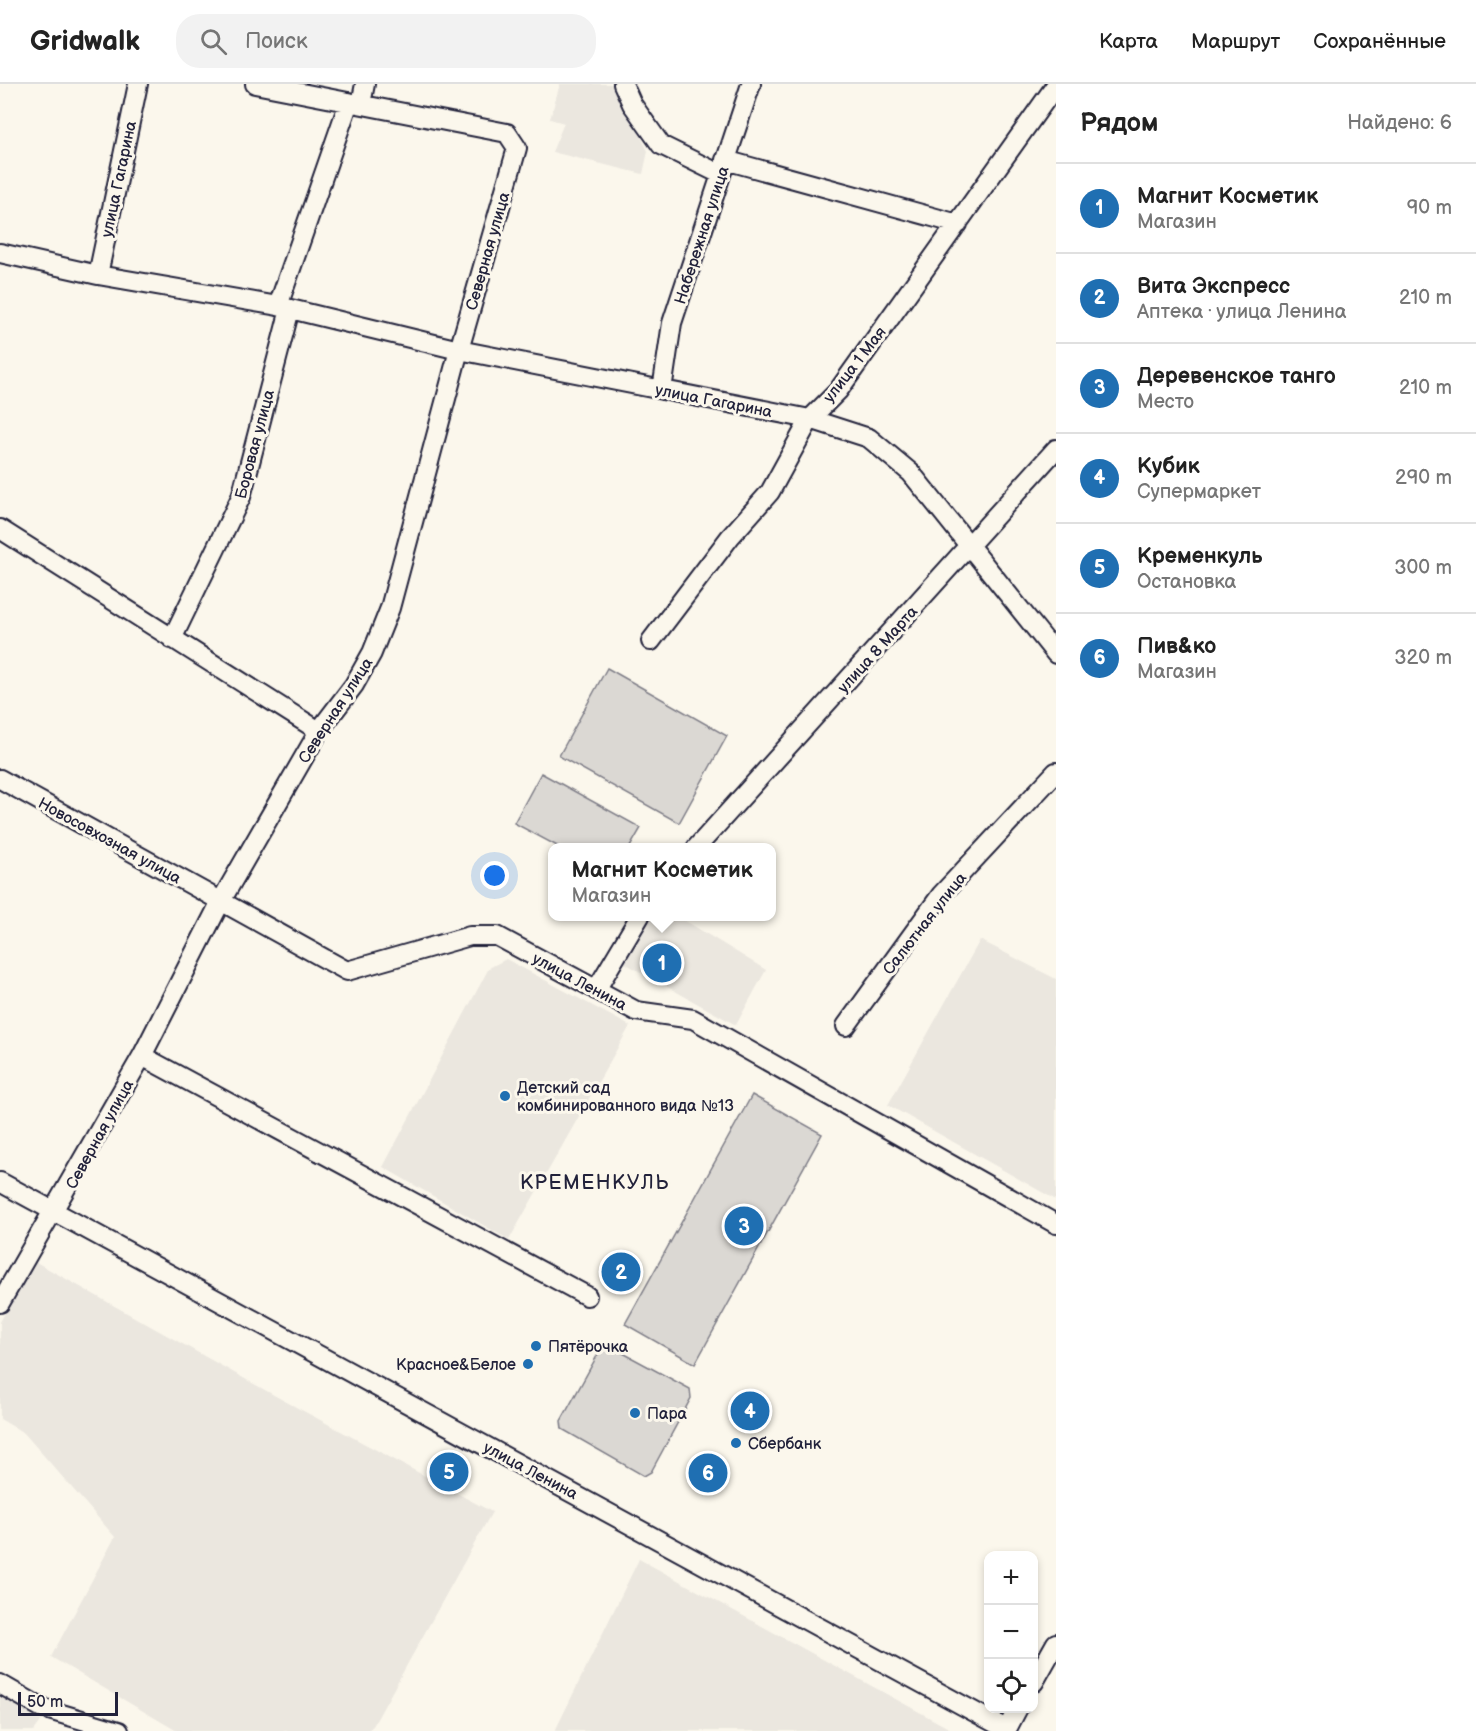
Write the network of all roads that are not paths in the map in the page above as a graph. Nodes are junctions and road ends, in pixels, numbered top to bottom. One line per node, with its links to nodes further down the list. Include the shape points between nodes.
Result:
1 (138, 84): 11 (street, улица Гагарина)
2 (255, 84): 7 (street)
3 (365, 84): 7 (street)
4 (623, 84): 8 (street, via 661,146)
5 (751, 84): 8 (street, Набережная улица)
6 (1056, 85): 9 (street, улица 1 Мая)
7 (355, 103): 12 (street); 13 (street, Северная улица, via 507,133 517,148)
8 (723, 167): 9 (street); 14 (street, Набережная улица, via 672,324)
9 (958, 224): 15 (street, улица 1 Мая)
10 (0, 252): 11 (street, улица Гагарина)
11 (98, 275): 12 (street, улица Гагарина)
12 (284, 308): 13 (street, улица Гагарина); 21 (street, Боровая улица, via 242,497)
13 (459, 350): 14 (street, улица Гагарина); 24 (street, Северная улица, via 390,608 354,685)
14 (662, 390): 16 (street, улица Гагарина)
15 (838, 391): 16 (street, улица 1 Мая); 17 (street)
16 (810, 419): 17 (street, улица Гагарина); 22 (street, улица 1 Мая, via 770,492 730,537)
17 (837, 427): 20 (street, улица Гагарина, via 869,438 911,473)
18 (1056, 449): 20 (street, улица 8 Марта)
19 (0, 529): 21 (street)
20 (971, 546): 23 (street, улица Гагарина); 27 (street, улица 8 Марта)
21 (172, 639): 24 (street)
22 (651, 641)
23 (1056, 654)
24 (319, 731): 28 (street, Северная улица)
25 (1056, 772): 31 (street, Салютная улица, via 942,895)
26 (0, 779): 28 (street, Новосовхозная улица)
27 (701, 843)
28 (221, 901): 30 (street, улица Ленина, via 347,971 470,936 496,936); 32 (street, Северная улица)
29 (637, 921): 30 (street)
30 (596, 990): 35 (street, улица Ленина, via 636,1011 693,1019)
31 (846, 1026)
32 (142, 1056): 34 (street, Северная улица); 36 (street)
33 (0, 1182): 34 (street)
34 (54, 1212): 37 (street, Северная улица); 42 (street, улица Ленина)
35 (1056, 1224)
36 (587, 1296)
37 (0, 1303)
38 (1056, 1643): 39 (street)
39 (1038, 1675)
40 (0, 1684): 43 (street, via 42,1708)
41 (1015, 1713): 42 (street)
42 (1006, 1730)
43 (119, 1731)

